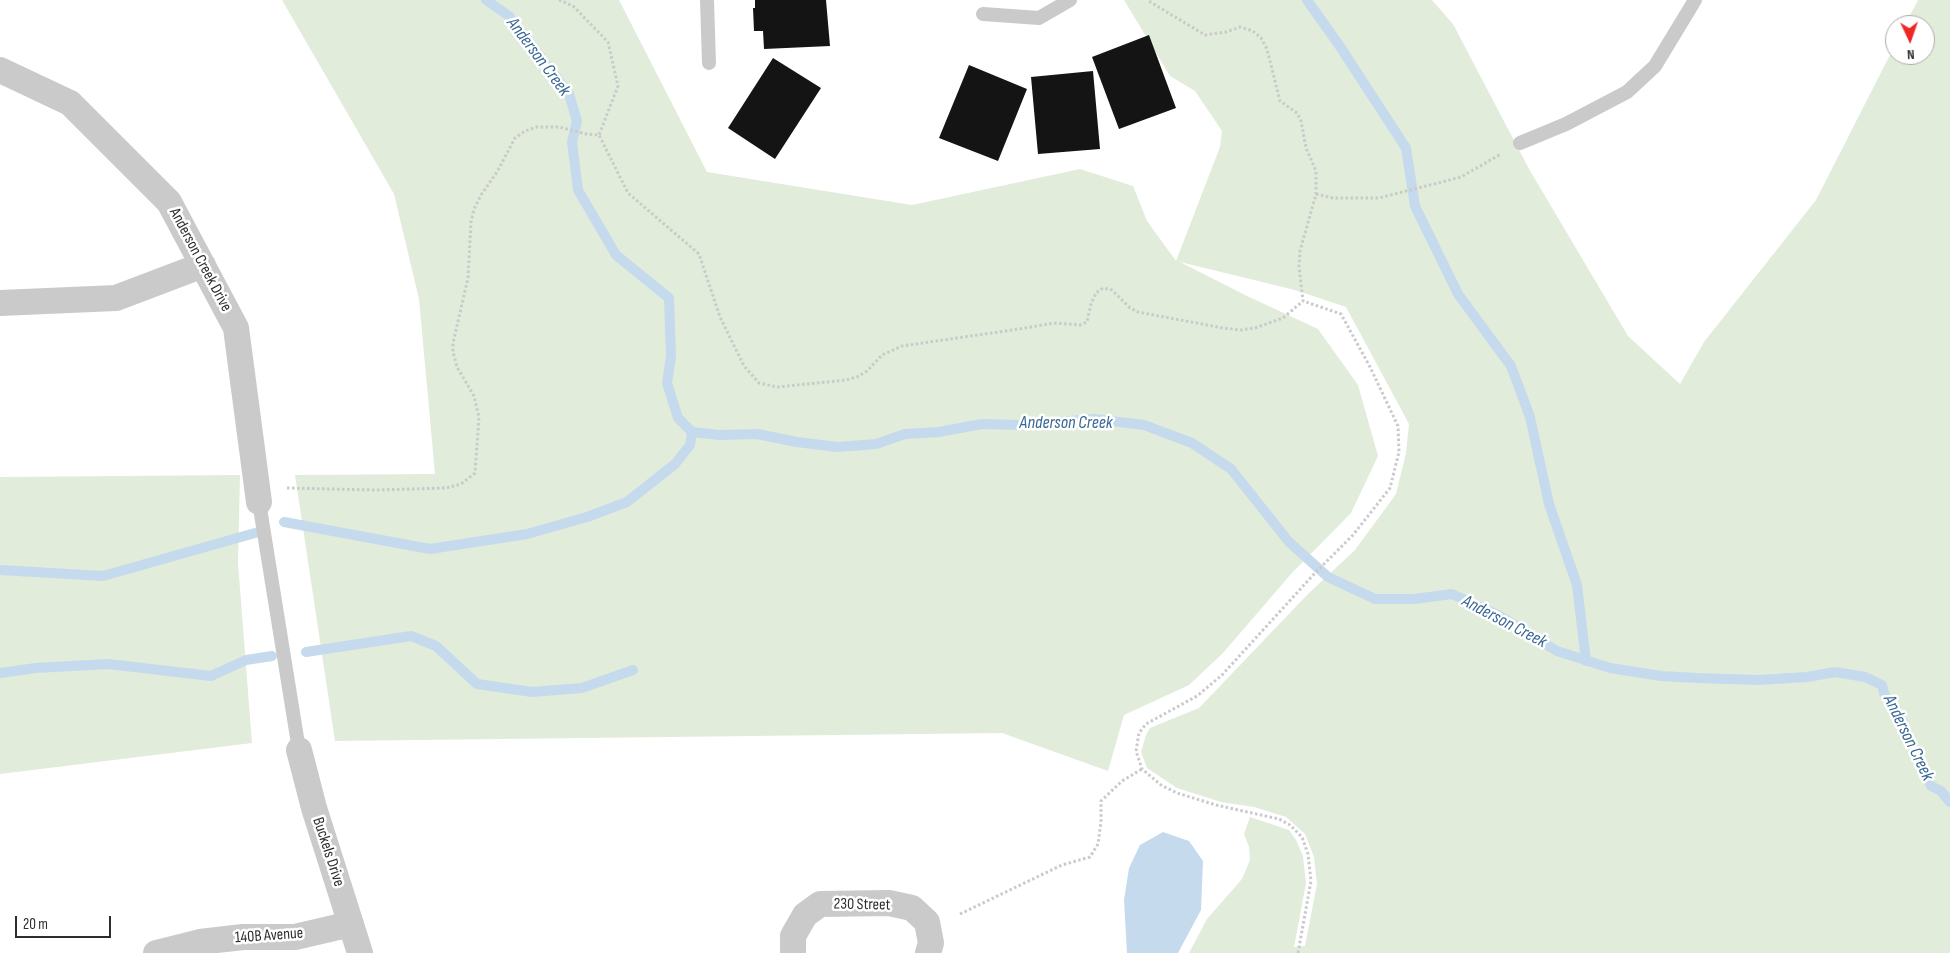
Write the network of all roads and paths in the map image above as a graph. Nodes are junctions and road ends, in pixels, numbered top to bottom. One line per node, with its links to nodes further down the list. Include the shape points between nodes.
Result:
1 (559, 0): 9 (path, via 574,6 608,42 618,86)
2 (707, 0): 7 (lane)
3 (1070, 0): 6 (lane, via 1039,18)
4 (1147, 0): 11 (path, via 1205,34 1240,27 1261,38 1267,49 1280,101 1297,113 1301,121 1306,148 1316,171)
5 (1695, 0): 10 (lane, via 1655,66 1627,92 1566,124)
6 (983, 14)
7 (709, 63)
8 (0, 70): 12 (street, Anderson Creek Drive, via 70,103 169,202)
9 (599, 135): 13 (path, via 628,192 699,254 720,317 744,366 759,384 777,387 858,377 882,354 902,346 1054,323 1080,326 1087,322 1096,293 1103,288 1112,290 1138,312 1240,330 1283,318); 15 (path, via 559,127 525,130 515,138 474,209 468,278 452,343 457,367 474,396 478,417 475,473 461,484 446,488)
10 (1520, 143): 11 (path, via 1461,177 1445,182 1379,198 1334,198)
11 (1316, 194): 13 (path, via 1300,251)
12 (203, 264): 14 (street, via 116,298); 15 (street, Anderson Creek Drive, via 236,328)
13 (1303, 301): 17 (path, via 1341,314 1398,426 1399,452 1390,488 1353,535 1222,675 1197,696 1146,724 1139,733 1136,751)
14 (0, 303)
15 (258, 495): 16 (lane)
16 (299, 750): 19 (street, Buckels Drive, via 314,808)
17 (1142, 769): 18 (path, via 1122,781 1101,801 1098,844 1090,857 1062,865); 24 (path, via 1177,793 1278,819 1302,837 1311,881)
18 (960, 914)
19 (352, 924): 20 (street, 140B Avenue, via 295,936 243,936 200,942); 21 (street, Buckels Drive)
20 (156, 953)
21 (360, 953)
22 (793, 953): 23 (street, 230 Street, via 793,936 806,915 820,904 889,903 912,908 927,922)
23 (928, 953)
24 (1298, 953)

